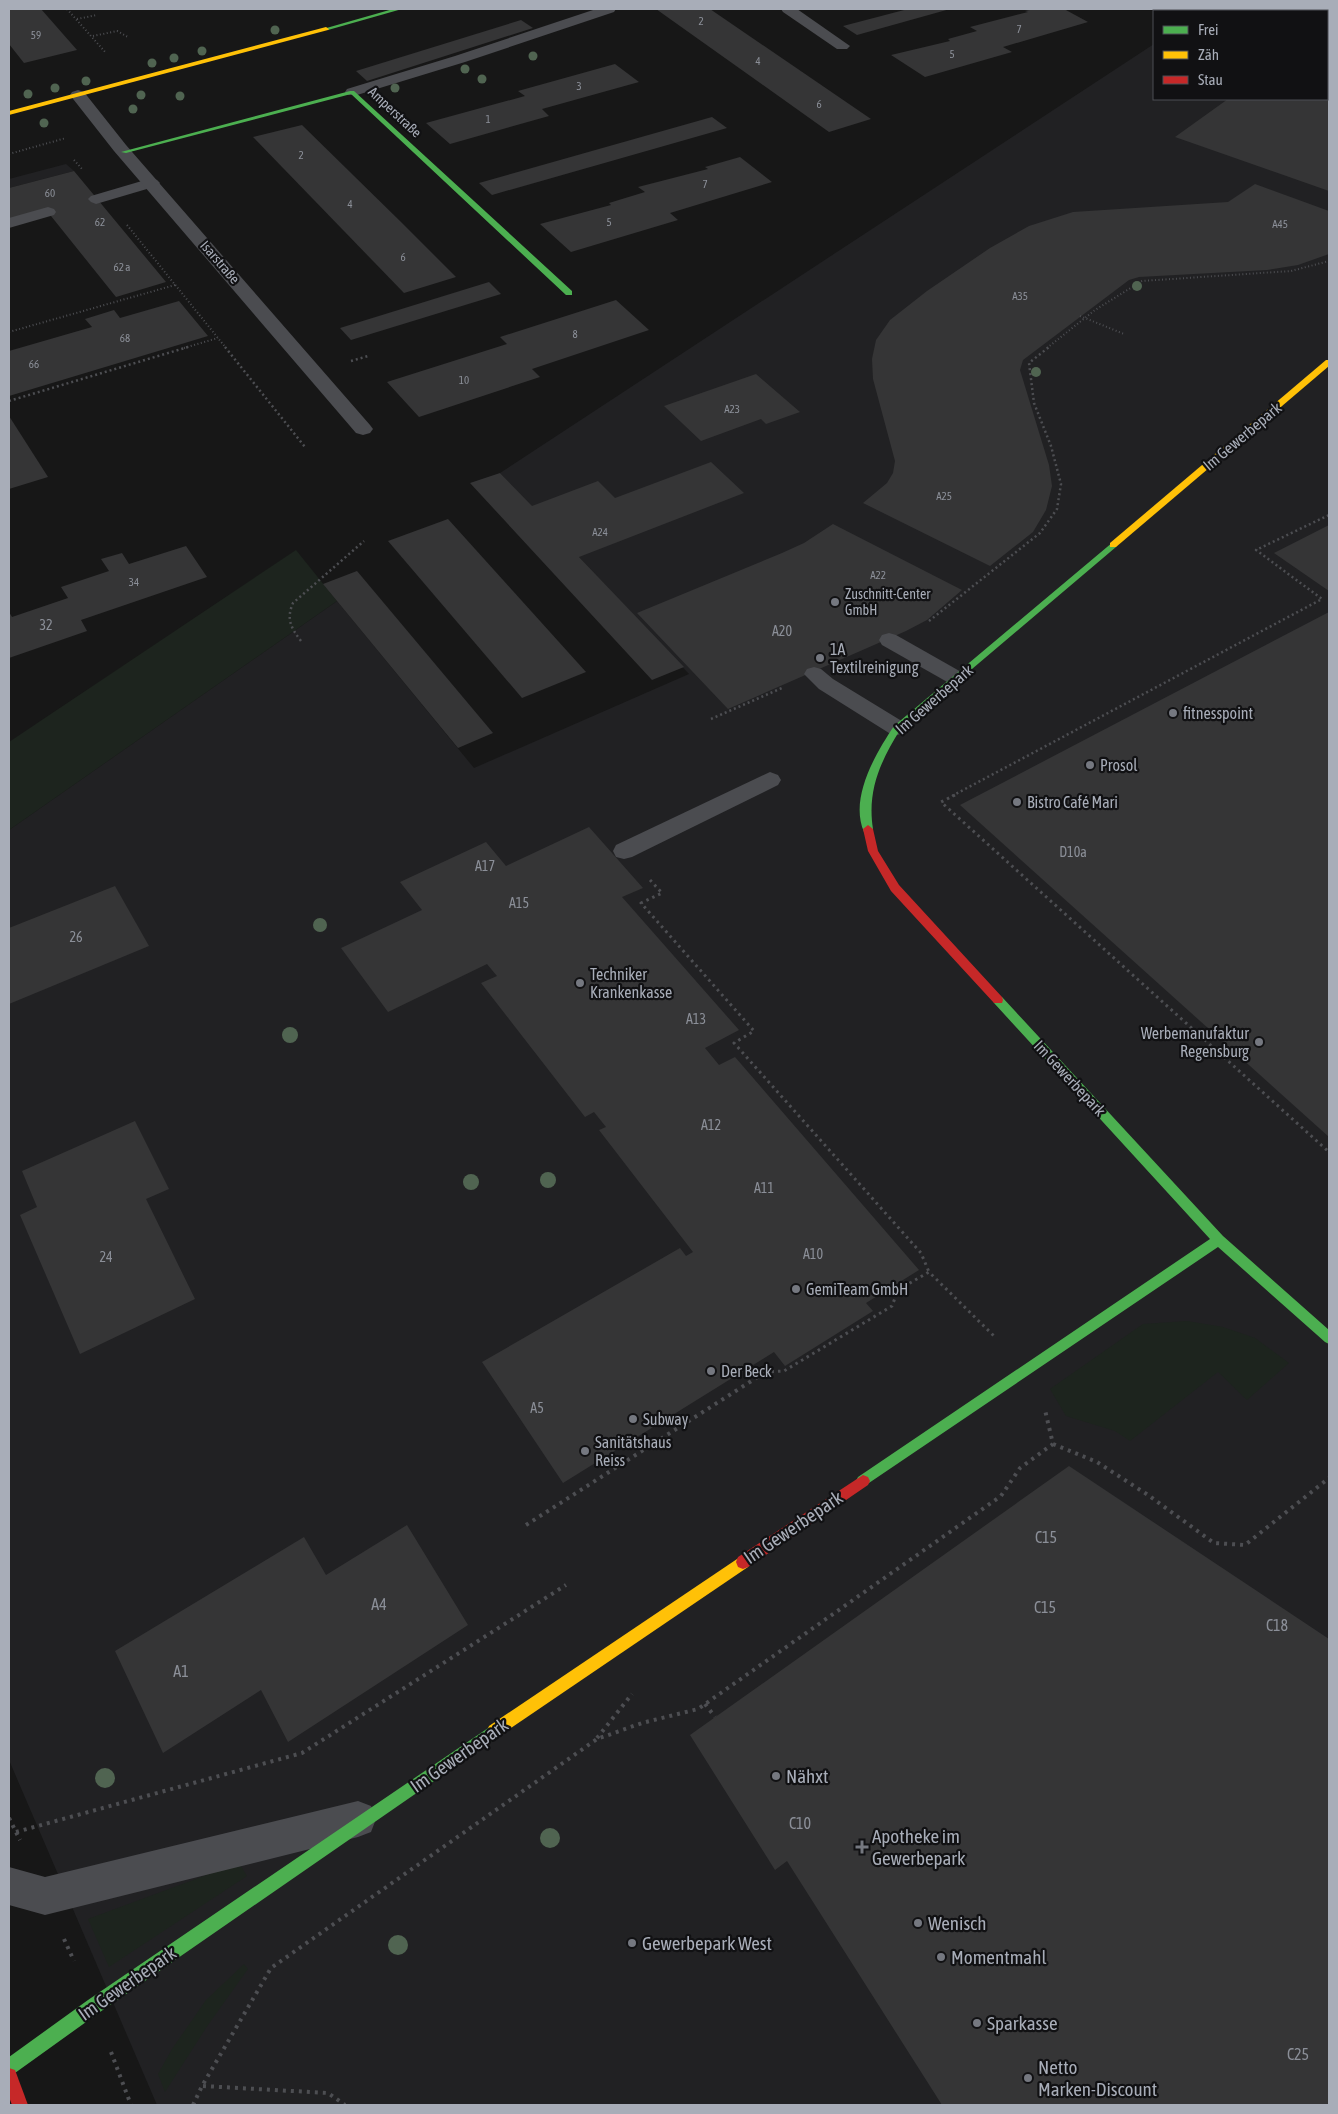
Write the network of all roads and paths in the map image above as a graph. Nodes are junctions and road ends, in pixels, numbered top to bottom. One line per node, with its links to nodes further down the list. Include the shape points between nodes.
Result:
1 (67, 9): 6 (path)
2 (399, 9): 12 (street)
3 (609, 9): 11 (lane)
4 (788, 9): 9 (street)
5 (97, 14): 6 (path)
6 (77, 19): 7 (path)
7 (93, 36): 8 (path, via 117,31); 10 (path)
8 (128, 37)
9 (842, 46)
10 (106, 54)
11 (352, 92): 14 (street, Amperstraße); 21 (street, Amperstraße)
12 (78, 95): 13 (street); 14 (street, Isarstraße)
13 (9, 113)
14 (124, 152): 15 (street, Isarstraße)
15 (152, 183): 16 (lane); 29 (street, Isarstraße)
16 (100, 198): 20 (path)
17 (48, 212): 18 (lane)
18 (9, 223)
19 (1329, 261): 23 (path, via 1291,271 1142,280)
20 (175, 285): 24 (path); 26 (path)
21 (569, 293)
22 (1080, 316): 23 (path)
23 (1085, 318): 25 (path); 33 (path, via 1029,363 1034,403 1051,446 1061,484 1056,509 1040,533 933,619)
24 (9, 332)
25 (1124, 334)
26 (218, 338): 28 (path); 30 (path)
27 (1329, 362): 36 (street, Im Gewerbepark)
28 (9, 401)
29 (363, 429)
30 (305, 447)
31 (1329, 515): 41 (path, via 1256,550 1322,599 942,802)
32 (364, 540): 34 (path, via 293,603 288,614 289,624)
33 (889, 640): 36 (lane)
34 (301, 641)
35 (814, 674): 37 (path); 38 (lane)
36 (956, 678): 38 (street, Im Gewerbepark)
37 (712, 719)
38 (897, 728): 42 (street, Im Gewerbepark, via 880,752 866,790 866,822 873,851 895,888)
39 (770, 780): 40 (lane)
40 (624, 851): 43 (path, via 662,893 641,904 754,1032 734,1043 921,1253)
41 (1329, 1152)
42 (1219, 1240): 44 (street, Im Gewerbepark); 45 (street, Im Gewerbepark)
43 (929, 1272): 45 (path); 48 (path, via 898,1290 892,1306 784,1371 767,1371)
44 (1329, 1338)
45 (1031, 1367): 46 (path); 52 (street, Im Gewerbepark)
46 (1053, 1444): 47 (path, via 1098,1462 1214,1543 1245,1545); 50 (path, via 1020,1468 1001,1496)
47 (1329, 1478)
48 (526, 1525)
49 (566, 1585): 53 (path, via 302,1753)
50 (705, 1704): 51 (path); 57 (path, via 698,1709 642,1723 597,1739 272,1968)
51 (715, 1717)
52 (369, 1816): 54 (street, Im Gewerbepark, via 45,1896); 55 (street, Im Gewerbepark)
53 (16, 1832)
54 (9, 1886)
55 (9, 2067)
56 (9, 2076): 58 (street)
57 (202, 2086): 59 (path); 60 (path, via 328,2092)
58 (20, 2105)
59 (193, 2105)
60 (345, 2105)

